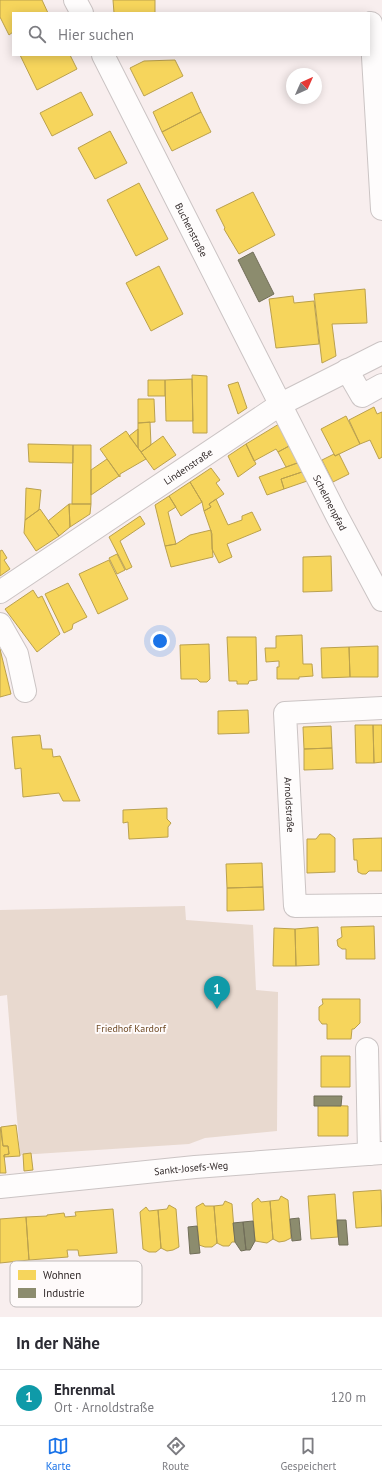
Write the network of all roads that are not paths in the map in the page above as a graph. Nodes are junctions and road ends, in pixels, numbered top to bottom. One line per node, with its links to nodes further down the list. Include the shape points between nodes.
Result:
1 (75, 0): 2 (street)
2 (81, 12)
3 (371, 23): 5 (street)
4 (104, 56): 10 (street, Buchenstraße)
5 (381, 162): 6 (street)
6 (382, 209)
7 (382, 353): 8 (street, Lindenstraße)
8 (347, 370): 9 (street, via 362,396); 10 (street, Lindenstraße)
9 (382, 385)
10 (281, 404): 11 (street, Lindenstraße); 12 (street, Schelmenpfad)
11 (0, 592)
12 (382, 600)
13 (0, 624): 14 (street, via 17,654)
14 (25, 690)
15 (382, 708): 16 (street, Arnoldstraße, via 285,713 295,906)
16 (382, 905)
17 (367, 1049): 18 (street)
18 (376, 1153): 19 (street, Sankt-Josefs-Weg)
19 (0, 1187)

